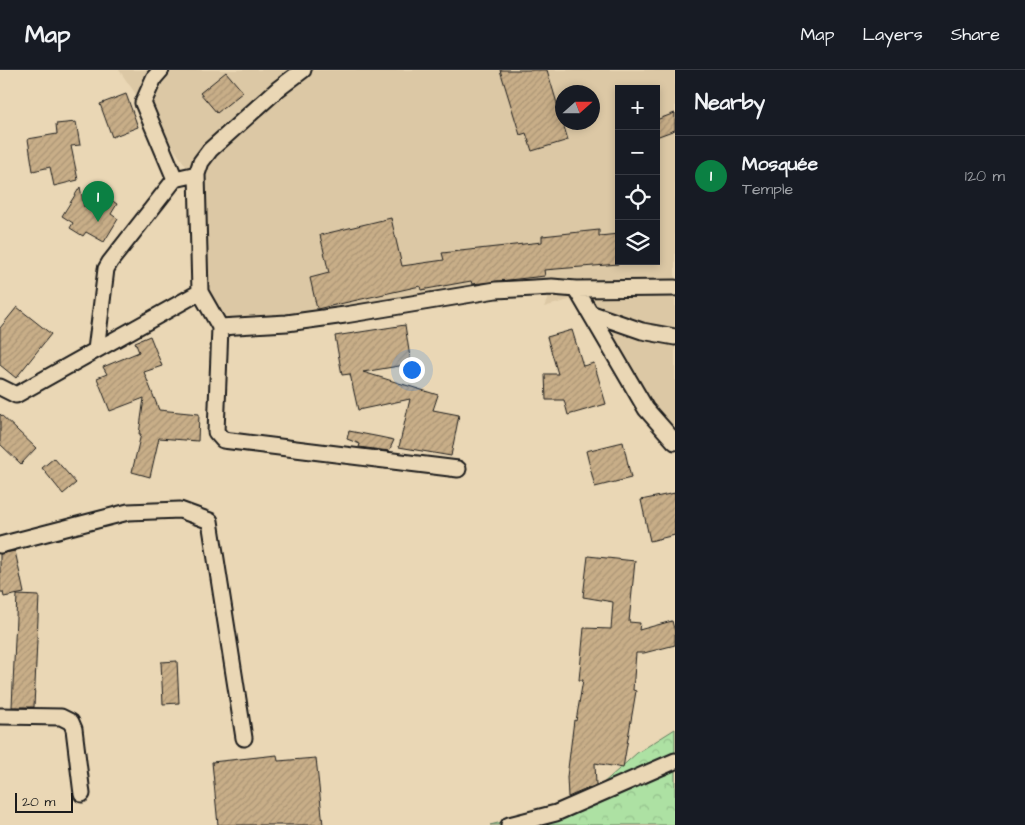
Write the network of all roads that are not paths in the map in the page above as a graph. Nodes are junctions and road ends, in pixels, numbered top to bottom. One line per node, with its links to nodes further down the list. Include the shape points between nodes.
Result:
1 (161, 70): 4 (street, via 154,78 144,103)
2 (303, 70): 3 (street, via 210,150 201,162)
3 (198, 174): 4 (street); 7 (street)
4 (175, 179): 11 (street, via 106,269)
5 (675, 288): 6 (street)
6 (576, 289): 8 (street); 9 (street, via 496,290 287,323)
7 (200, 292): 9 (street); 11 (street)
8 (590, 313): 10 (street, via 642,331); 13 (street, via 646,409)
9 (220, 327): 14 (street, via 216,432 223,440)
10 (675, 337)
11 (96, 350): 12 (street, via 16,395)
12 (0, 387)
13 (675, 442)
14 (458, 469)
15 (0, 545): 17 (street, via 128,512 180,510 210,521)
16 (0, 716): 19 (street, via 62,717 71,722)
17 (244, 738)
18 (675, 761): 20 (street, via 556,813)
19 (82, 794)
20 (509, 825)

